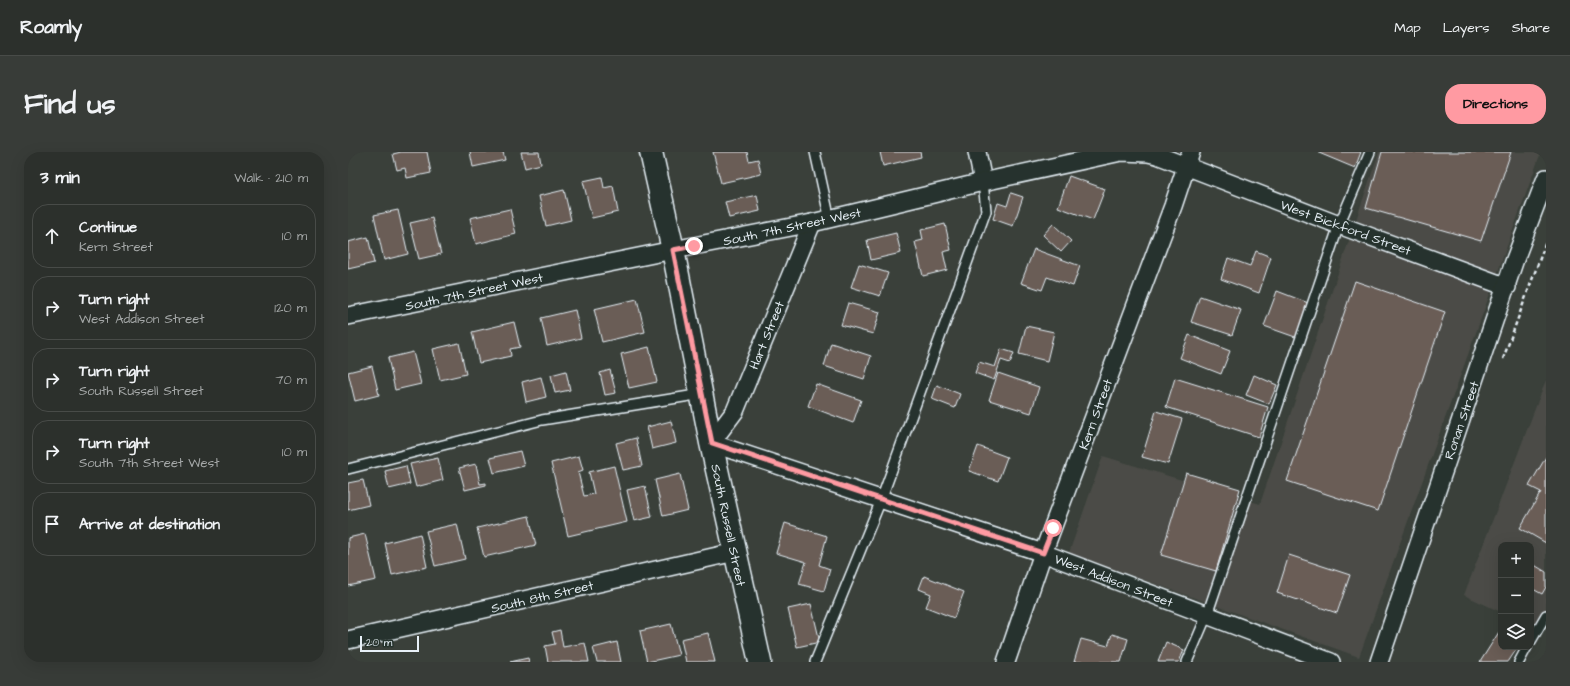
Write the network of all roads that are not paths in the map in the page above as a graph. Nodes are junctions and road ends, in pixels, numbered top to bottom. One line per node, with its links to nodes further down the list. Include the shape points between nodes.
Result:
1 (651, 152): 12 (main road, South Russell Street)
2 (815, 152): 9 (lane)
3 (977, 152): 8 (street)
4 (1148, 152): 6 (street, South 7th Street West); 8 (street, South 7th Street West, via 1121,152)
5 (1370, 152): 11 (lane)
6 (1188, 160): 11 (street, West Bickford Street); 20 (street, Kern Street)
7 (1546, 178): 13 (street, Ronan Street)
8 (983, 182): 9 (street, South 7th Street West); 18 (lane, via 986,211)
9 (830, 220): 10 (street, South 7th Street West)
10 (812, 224): 12 (street, South 7th Street West); 16 (street, Hart Street, via 735,410)
11 (1339, 225): 13 (street, West Bickford Street); 21 (lane)
12 (673, 250): 14 (street, South 7th Street West); 15 (main road, South Russell Street)
13 (1507, 286): 31 (street, Ronan Street)
14 (348, 316)
15 (702, 394): 16 (main road, South Russell Street); 17 (lane, via 542,420)
16 (712, 443): 18 (street, West Addison Street); 19 (main road, South Russell Street)
17 (348, 469)
18 (881, 500): 20 (street, West Addison Street); 27 (lane)
19 (735, 552): 24 (street, South 8th Street); 26 (main road, South Russell Street)
20 (1043, 553): 21 (street, West Addison Street); 28 (street, Kern Street)
21 (1207, 615): 29 (lane); 30 (street, West Addison Street)
22 (1546, 615): 23 (lane)
23 (1534, 636)
24 (348, 640)
25 (1525, 650): 32 (lane)
26 (760, 662)
27 (816, 662)
28 (1006, 662)
29 (1187, 662)
30 (1331, 662)
31 (1379, 662)
32 (1519, 662)

